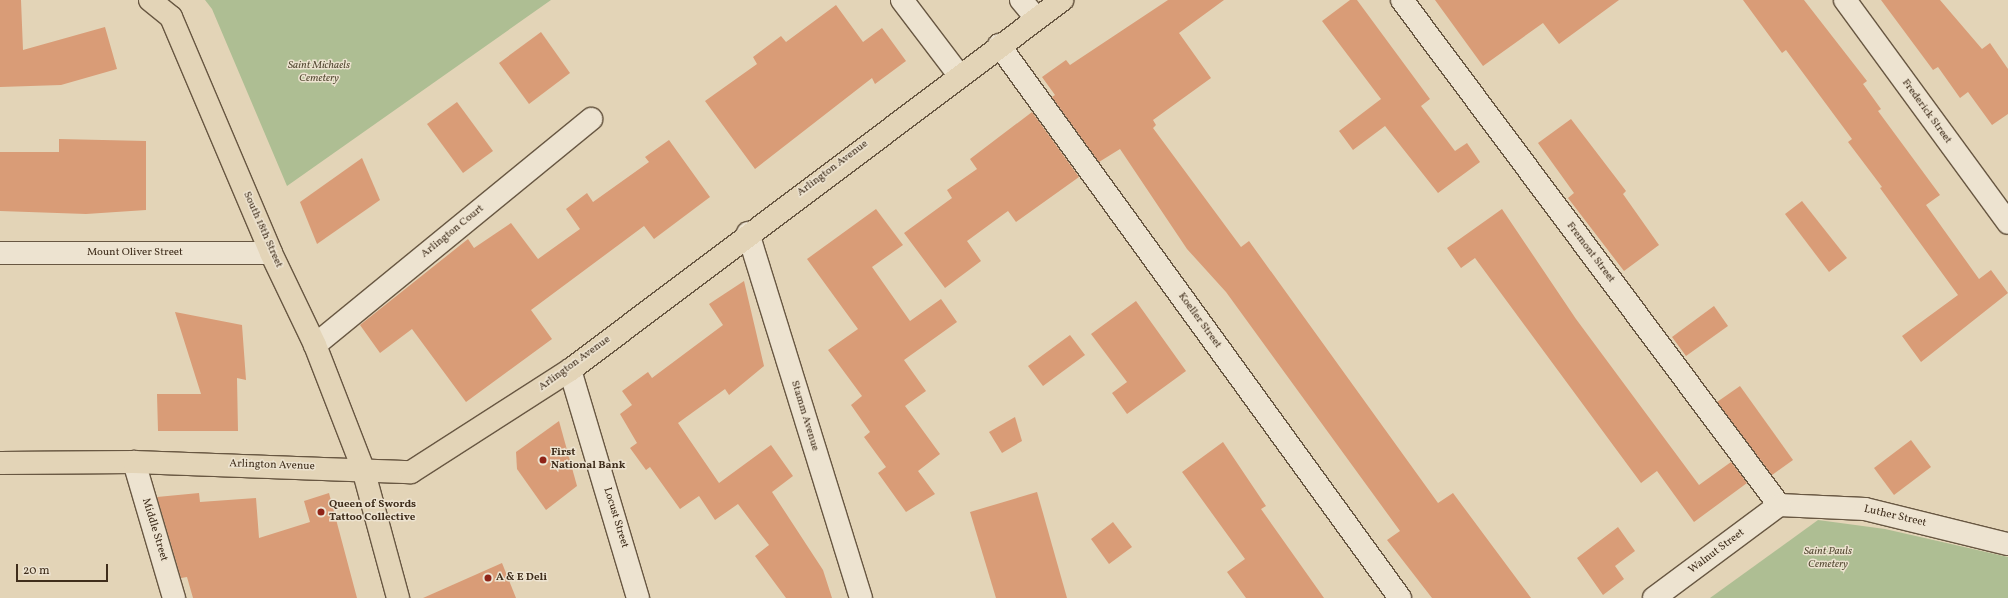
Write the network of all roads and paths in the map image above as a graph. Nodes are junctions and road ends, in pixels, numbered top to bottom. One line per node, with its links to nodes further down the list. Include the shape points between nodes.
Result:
1 (150, 0): 14 (main road, South 18th Street, via 170,17)
2 (902, 0): 9 (street)
3 (1021, 0): 7 (street)
4 (1062, 0): 7 (main road, Arlington Avenue)
5 (1402, 0): 20 (street, Fremont Street)
6 (1845, 0): 11 (street, Frederick Street)
7 (1036, 18): 8 (main road, Arlington Avenue)
8 (999, 45): 9 (main road, Arlington Avenue); 26 (street, Koeller Street)
9 (958, 75): 12 (main road, Arlington Avenue)
10 (591, 119): 15 (street, Arlington Court)
11 (2008, 223)
12 (748, 233): 16 (main road, Arlington Avenue); 25 (street, Stamm Avenue)
13 (0, 253): 14 (street, Mount Oliver Street)
14 (271, 253): 15 (main road, South 18th Street)
15 (315, 345): 19 (main road, South 18th Street)
16 (570, 370): 19 (main road, Arlington Avenue, via 411,472); 24 (street, Locust Street)
17 (134, 462): 18 (main road, Arlington Avenue); 19 (main road, Arlington Avenue); 22 (street, Middle Street)
18 (0, 463)
19 (363, 469): 23 (main road, South 18th Street)
20 (1779, 505): 21 (street, Luther Street, via 1865,509); 27 (street, Walnut Street)
21 (2008, 544)
22 (174, 598)
23 (398, 598)
24 (638, 598)
25 (861, 598)
26 (1400, 598)
27 (1654, 598)

